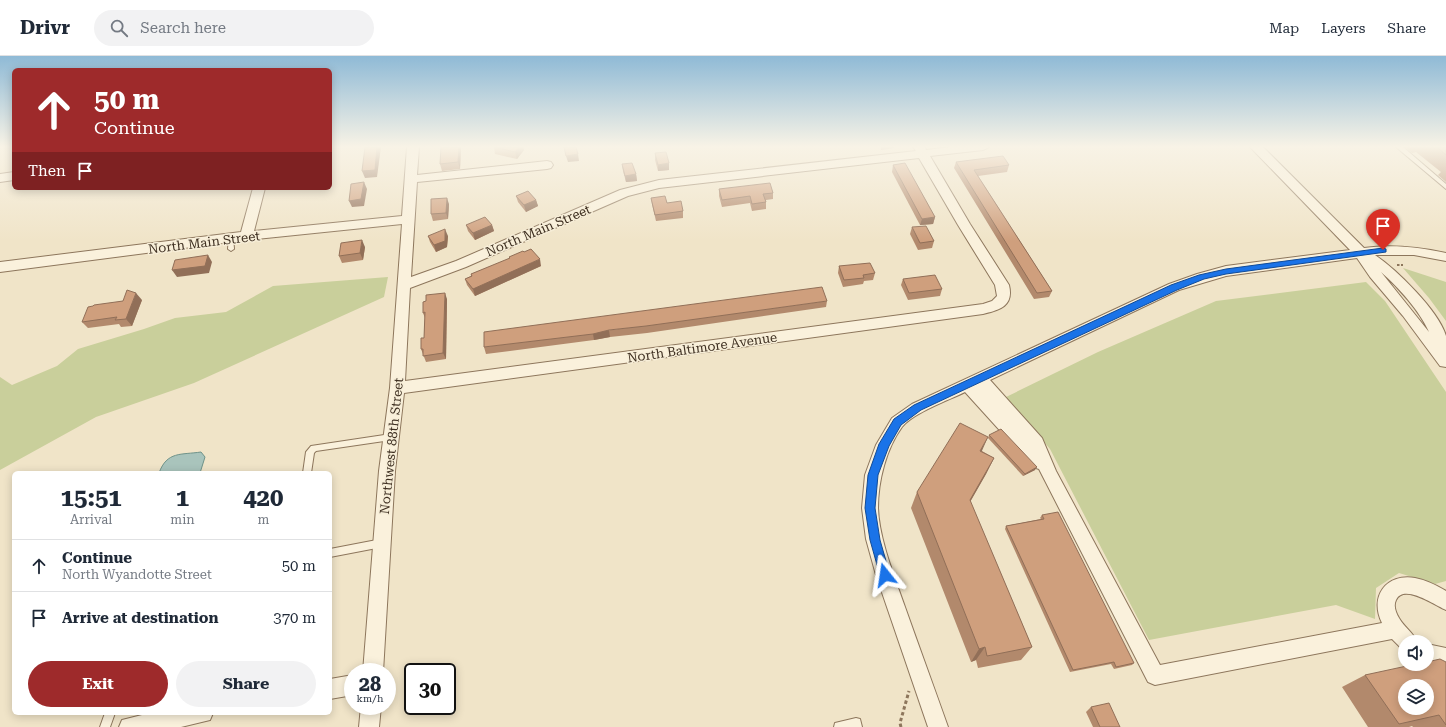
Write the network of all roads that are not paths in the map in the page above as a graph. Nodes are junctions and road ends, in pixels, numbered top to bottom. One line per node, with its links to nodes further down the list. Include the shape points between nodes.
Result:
1 (417, 178): 6 (street)
2 (704, 178): 14 (street, North Main Street, via 659,184 624,193 461,264)
3 (937, 178): 17 (street, North Baltimore Avenue, via 1002,285 1004,292 998,305)
4 (1287, 178): 11 (street)
5 (1436, 178): 7 (lane)
6 (411, 179): 9 (street, Northwest 88th Street)
7 (1446, 187)
8 (258, 190): 10 (street)
9 (408, 219): 10 (street, North Main Street); 14 (street, Northwest 88th Street)
10 (246, 236): 13 (street, North Main Street, via 231,243)
11 (1361, 253): 12 (street, via 1383,250 1414,251); 15 (street, via 1368,266); 16 (street, via 1226,271 1202,277)
12 (1446, 257)
13 (0, 267)
14 (404, 285): 17 (street, Northwest 88th Street)
15 (1446, 362)
16 (973, 381): 23 (street, via 1048,472 1154,675); 38 (street, via 917,408 898,422 884,444 873,475 870,508 875,540)
17 (397, 388): 18 (street, Northwest 88th Street)
18 (392, 437): 19 (lane, via 314,448 310,452); 20 (street, Northwest 88th Street)
19 (306, 471)
20 (382, 543): 21 (lane); 27 (street, Northwest 88th Street)
21 (332, 553)
22 (1446, 602): 23 (street, via 1418,587 1408,585 1392,589 1384,602 1385,610)
23 (1395, 629): 24 (street)
24 (1401, 635)
25 (1434, 654): 26 (street)
26 (1446, 657)
27 (374, 663)
28 (344, 687): 29 (street)
29 (332, 689)
30 (109, 715): 33 (lane)
31 (193, 715): 34 (street)
32 (370, 715): 35 (street)
33 (105, 727)
34 (129, 727)
35 (369, 727)
36 (839, 727): 37 (lane, via 856,723)
37 (857, 727)
38 (938, 727)

